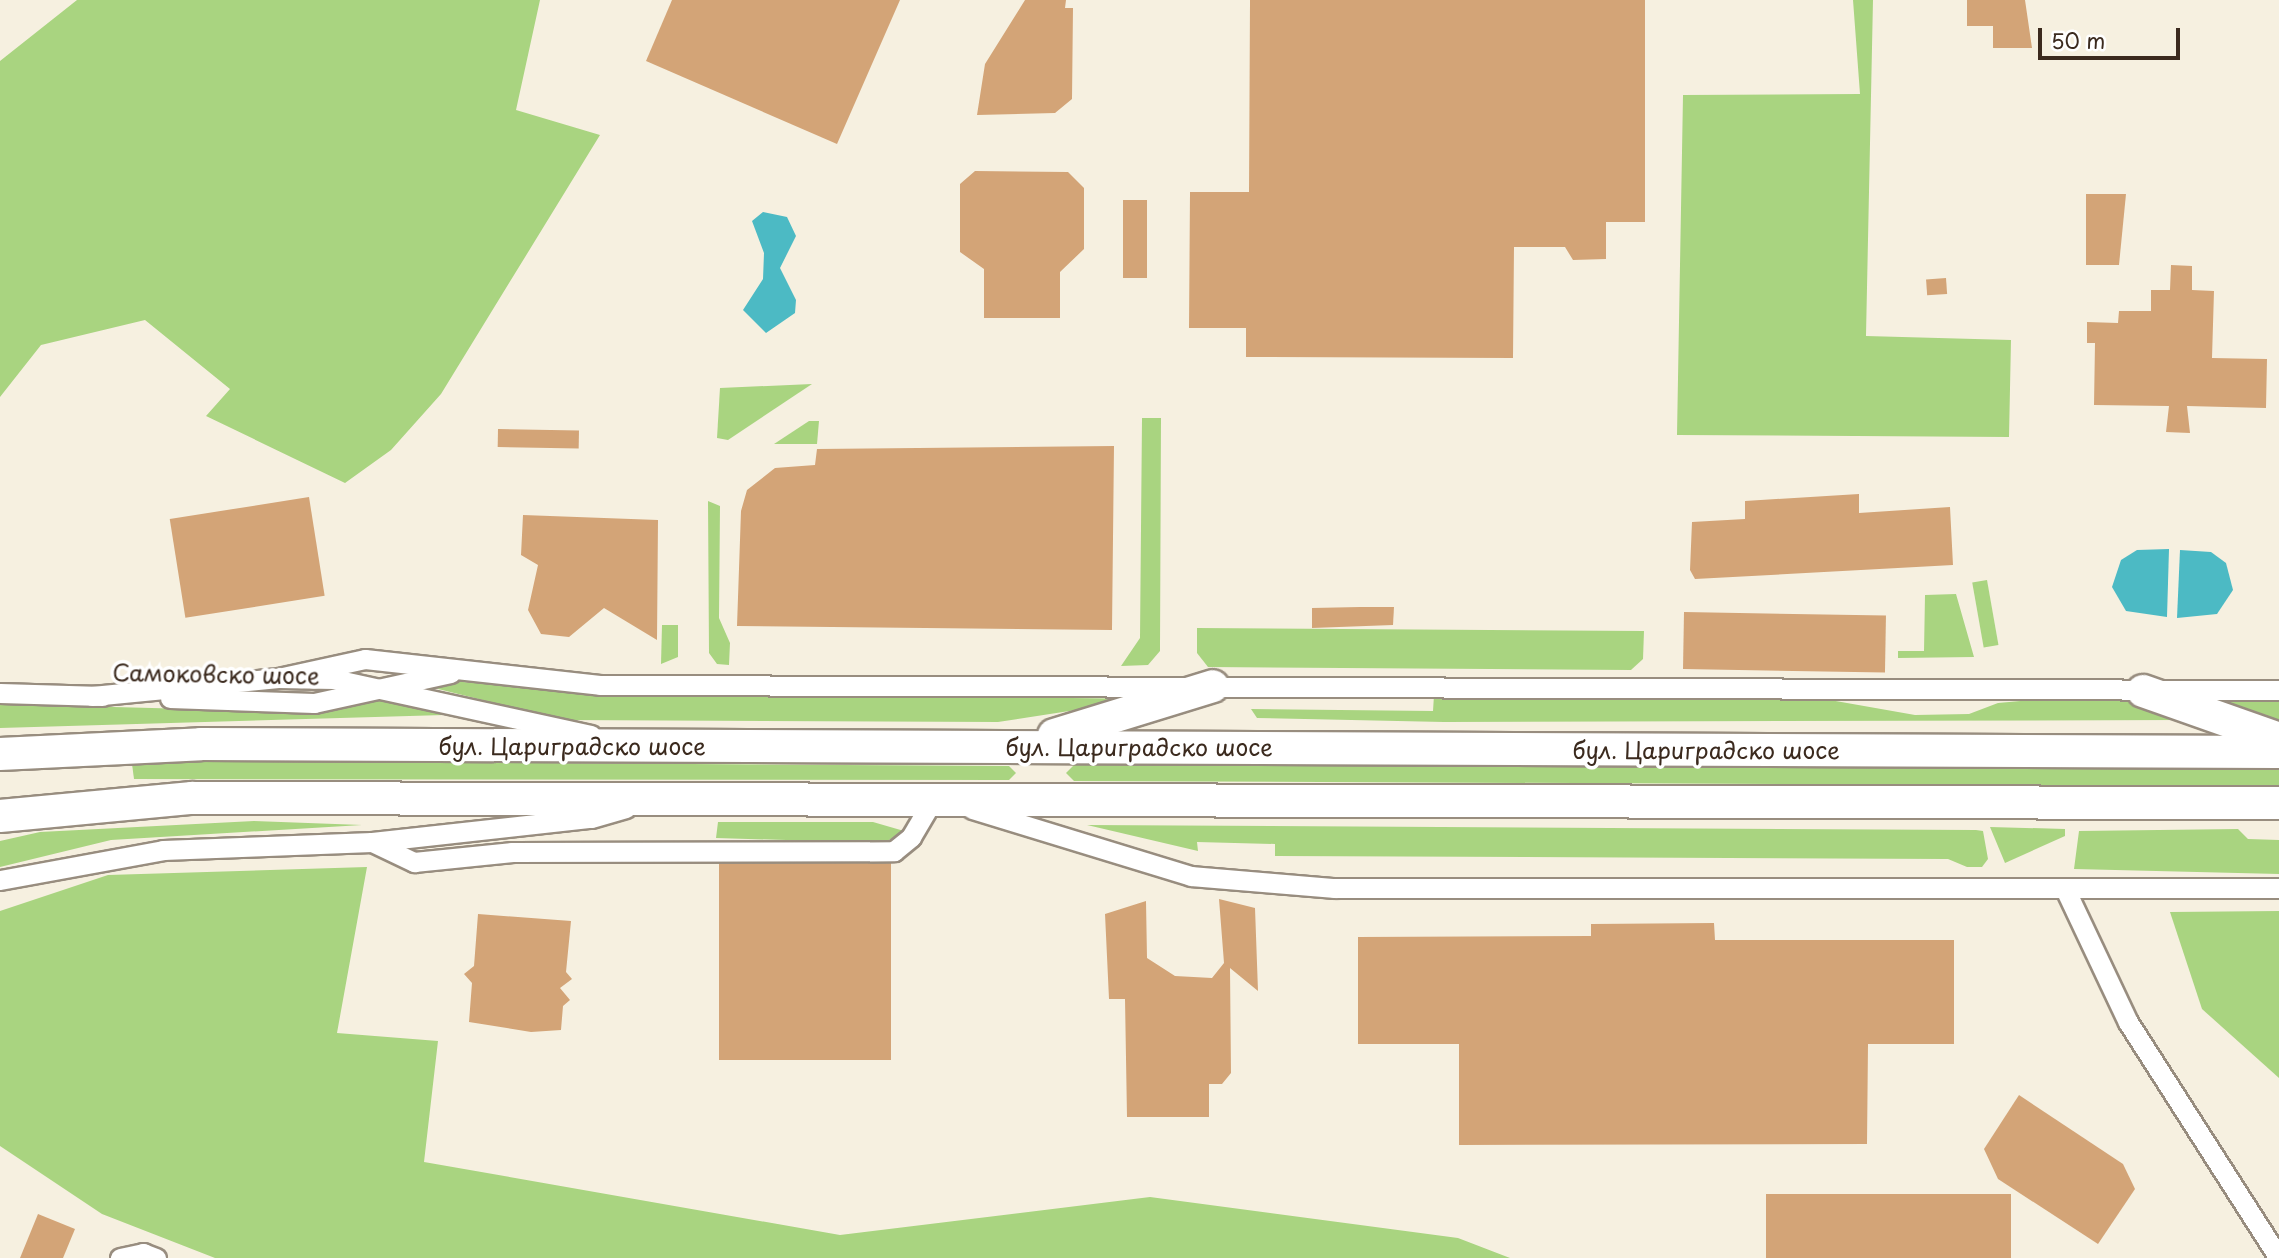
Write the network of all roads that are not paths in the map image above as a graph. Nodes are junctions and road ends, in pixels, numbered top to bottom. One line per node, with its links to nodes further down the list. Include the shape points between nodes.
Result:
1 (480, 670): 2 (street, via 365,659); 3 (street); 4 (street, via 600,685)
2 (278, 678): 3 (street, Самоковско шосе); 8 (street, Самоковско шосе)
3 (380, 686): 8 (street, Самоковско шосе, via 314,703); 10 (street, Самоковско шосе)
4 (1213, 686): 6 (street); 11 (highway)
5 (2279, 690): 6 (street)
6 (2143, 691): 9 (highway)
7 (0, 693): 8 (street, Самоковско шосе)
8 (92, 696)
9 (2279, 740)
10 (636, 746): 11 (highway, бул. Цариградско шосе); 13 (highway, бул. Цариградско шосе, via 201,744)
11 (1006, 746): 12 (highway, бул. Цариградско шосе)
12 (2279, 751)
13 (0, 754)
14 (660, 798): 15 (highway); 17 (highway, via 192,798); 18 (street, via 591,818)
15 (934, 799): 16 (highway); 18 (street, via 894,852 512,852 414,862); 21 (street, via 1191,876 1334,888)
16 (2279, 803)
17 (0, 816)
18 (372, 842): 19 (street, via 163,850)
19 (0, 880)
20 (2279, 888): 21 (street)
21 (2066, 891): 24 (street, via 2128,1022)
22 (120, 1258): 23 (street, via 143,1253)
23 (156, 1258)
24 (2279, 1258)

